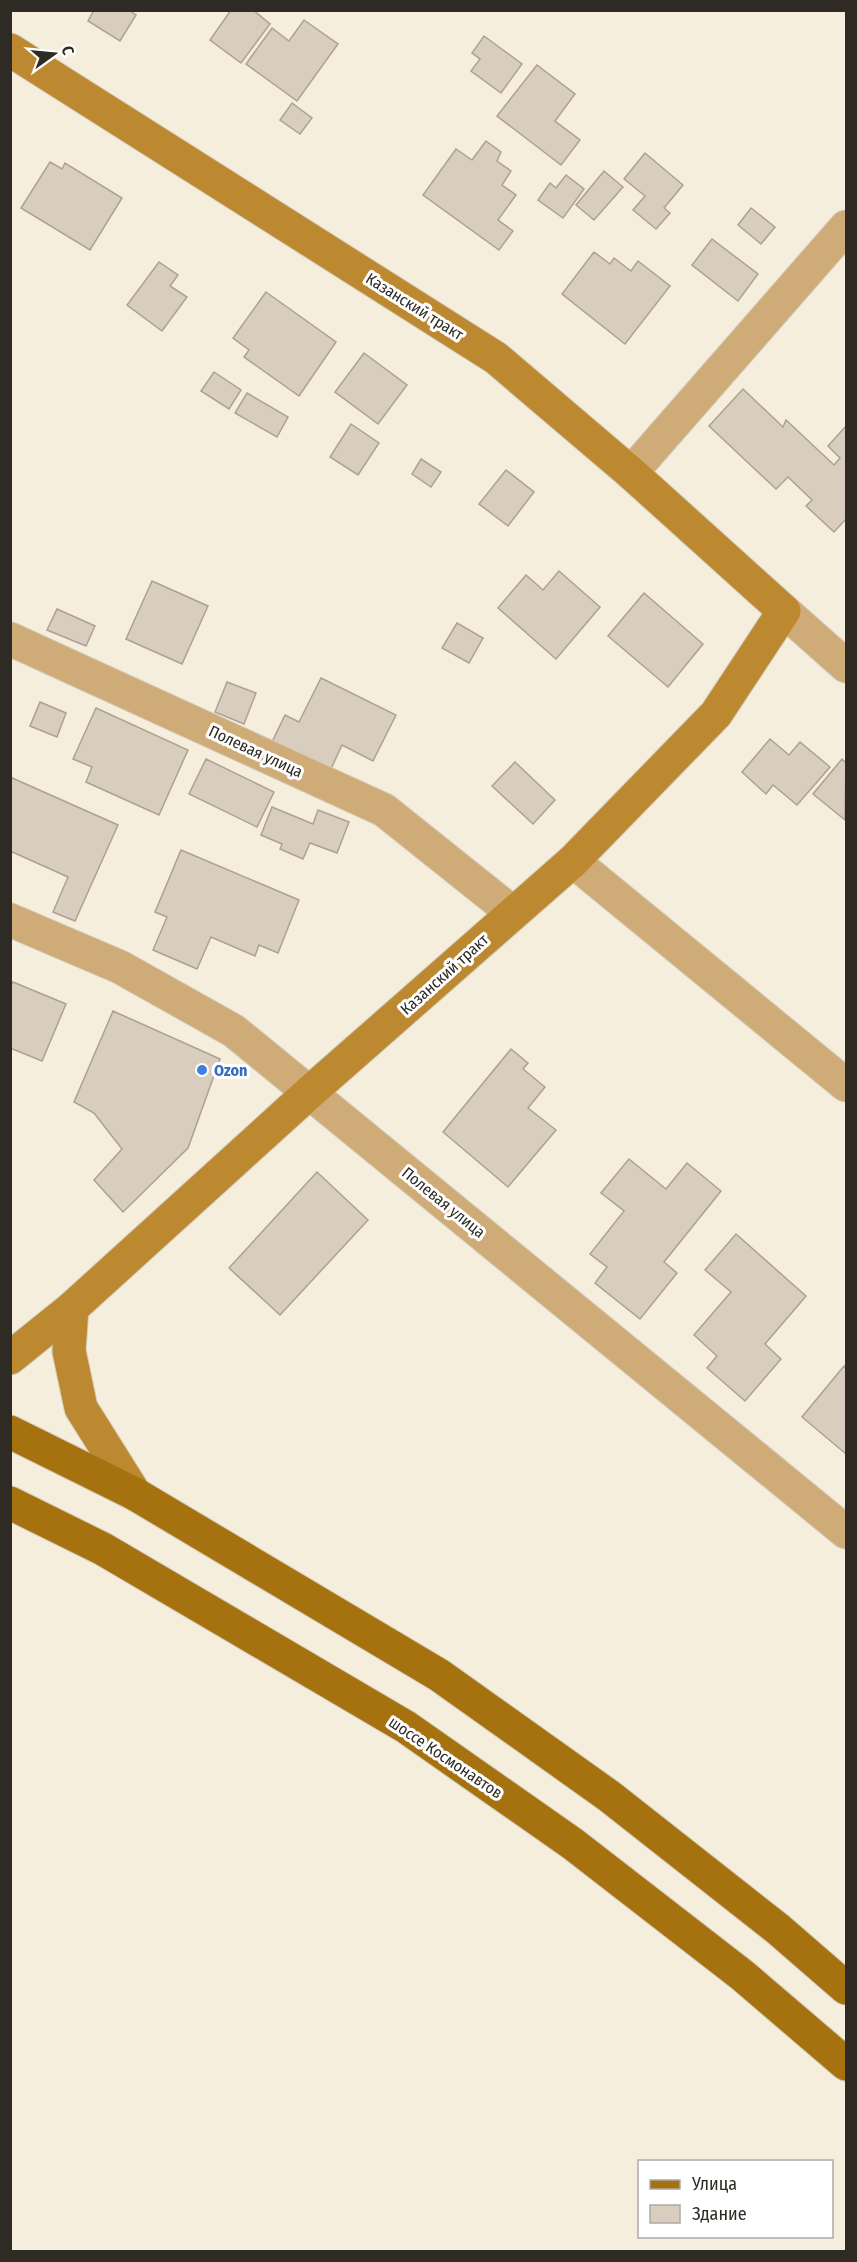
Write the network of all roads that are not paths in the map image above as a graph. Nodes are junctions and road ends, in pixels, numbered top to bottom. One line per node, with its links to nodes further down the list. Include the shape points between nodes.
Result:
1 (10, 50): 3 (street, Казанский тракт, via 496,358)
2 (846, 228): 3 (street)
3 (631, 473): 4 (street, Казанский тракт)
4 (784, 610): 6 (street, Казанский тракт); 7 (street, Казанский тракт, via 716,714)
5 (10, 639): 8 (street, Полевая улица, via 384,810)
6 (846, 666)
7 (573, 861): 8 (street, Казанский тракт); 10 (street)
8 (513, 913): 11 (street, Казанский тракт)
9 (10, 920): 11 (street, Полевая улица, via 120,967 234,1031)
10 (846, 1085)
11 (310, 1092): 12 (street, Казанский тракт); 17 (street, Полевая улица)
12 (72, 1308): 13 (street, Казанский тракт); 15 (street, via 69,1351 81,1408)
13 (10, 1358)
14 (10, 1432): 15 (main road)
15 (135, 1494): 18 (main road, via 439,1675 609,1796 778,1929)
16 (10, 1503): 19 (main road, шоссе Космонавтов, via 103,1549 406,1727 573,1844 742,1975)
17 (846, 1532)
18 (846, 1988)
19 (846, 2064)

